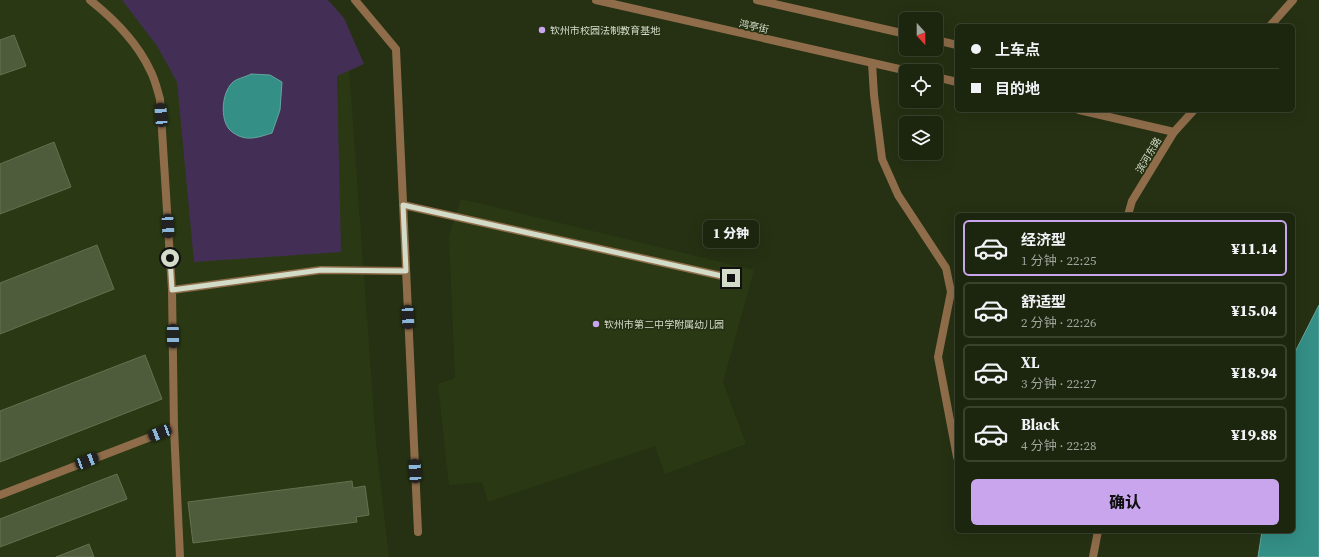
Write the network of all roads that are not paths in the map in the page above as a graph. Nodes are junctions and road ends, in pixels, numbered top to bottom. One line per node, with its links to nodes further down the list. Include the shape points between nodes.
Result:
1 (90, 0): 21 (street, via 134,43 150,70 160,99)
2 (355, 0): 17 (street, via 396,49)
3 (596, 0): 10 (street, 鸿亭街)
4 (757, 0): 7 (street)
5 (1293, 0): 6 (street)
6 (1272, 24)
7 (899, 32)
8 (943, 42): 9 (street)
9 (955, 45)
10 (872, 63): 11 (street, 鸿亭街); 23 (street, via 882,158 898,195 946,268 952,292 938,358)
11 (899, 69)
12 (943, 79): 13 (street)
13 (955, 82)
14 (1088, 112): 16 (street)
15 (1192, 112): 16 (street, 滨河东路)
16 (1174, 132): 18 (street, 滨河东路, via 1132,201)
17 (403, 205): 19 (street); 20 (street)
18 (1129, 213)
19 (406, 271): 21 (street, via 321,270); 25 (street)
20 (731, 278)
21 (172, 290): 22 (street)
22 (174, 428): 24 (street); 27 (street)
23 (955, 447)
24 (0, 495)
25 (418, 532)
26 (1098, 533): 28 (street)
27 (180, 557)
28 (1093, 557)

